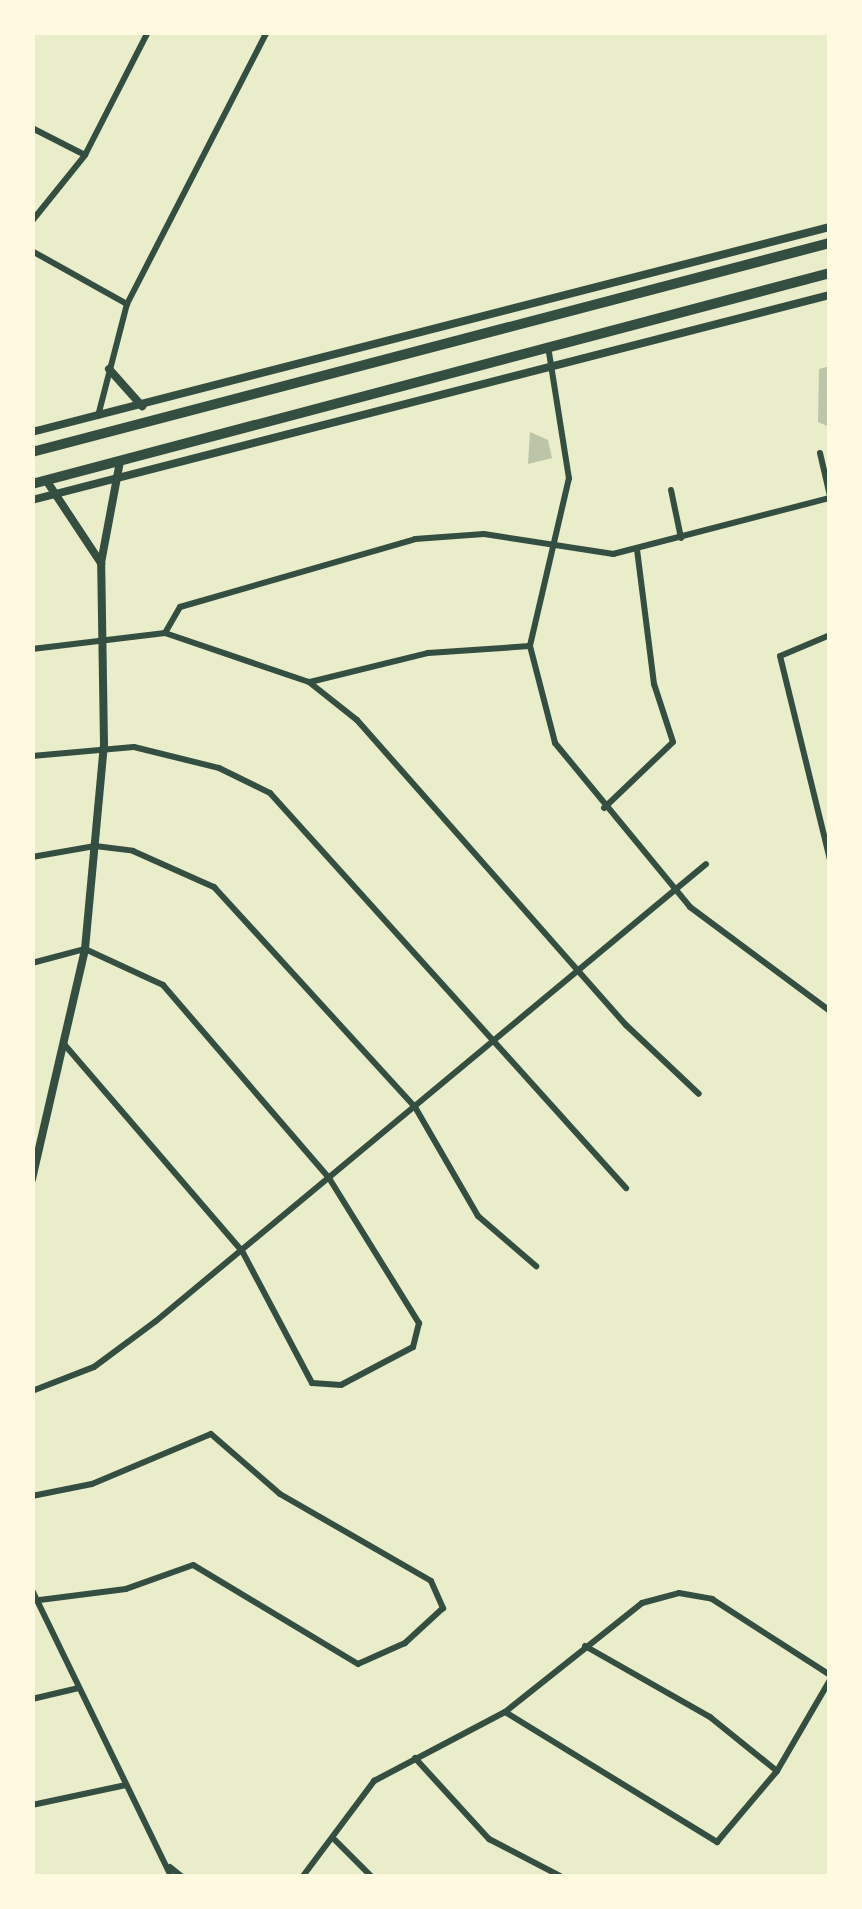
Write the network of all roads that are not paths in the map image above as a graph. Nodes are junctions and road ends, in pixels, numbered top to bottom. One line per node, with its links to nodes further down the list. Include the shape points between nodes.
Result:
1 (148, 32): 4 (street)
2 (267, 32): 11 (street)
3 (32, 128): 4 (street)
4 (84, 155): 5 (street)
5 (32, 222)
6 (830, 227): 15 (main road)
7 (830, 243): 18 (highway)
8 (32, 251): 11 (street)
9 (830, 273): 12 (highway)
10 (830, 295): 13 (main road)
11 (127, 304): 14 (street)
12 (548, 345): 13 (street); 20 (highway)
13 (553, 366): 21 (main road); 29 (street, via 570,454)
14 (108, 369): 15 (main road); 16 (street)
15 (142, 406): 16 (main road)
16 (97, 417): 17 (main road)
17 (32, 432)
18 (32, 452)
19 (820, 454): 26 (street)
20 (120, 461): 21 (main road); 22 (highway)
21 (122, 478): 25 (main road); 31 (main road)
22 (46, 480): 23 (highway); 25 (main road)
23 (32, 484)
24 (670, 490): 28 (street)
25 (50, 496): 27 (main road); 31 (main road)
26 (830, 497): 28 (street)
27 (32, 500)
28 (681, 538): 30 (street)
29 (555, 548): 30 (street); 32 (street, via 484,534 414,539 180,608); 35 (street)
30 (637, 550): 40 (street, via 654,684 673,742)
31 (101, 562): 33 (main road)
32 (165, 633): 33 (street); 37 (street)
33 (104, 634): 36 (street); 38 (main road)
34 (830, 635): 43 (street, via 780,656)
35 (530, 646): 37 (street, via 428,652); 40 (street, via 555,743)
36 (32, 648)
37 (309, 682): 48 (street, via 357,720)
38 (104, 744): 39 (street); 41 (main road); 50 (street, via 170,752 270,792)
39 (32, 756)
40 (604, 808): 45 (street)
41 (95, 846): 42 (street); 46 (main road); 53 (street, via 162,859 214,886)
42 (32, 857)
43 (830, 860)
44 (706, 864): 45 (street)
45 (676, 892): 48 (street); 49 (street)
46 (85, 949): 47 (street); 51 (main road); 54 (street, via 162,986)
47 (32, 963)
48 (583, 973): 50 (street); 52 (street)
49 (830, 1011)
50 (499, 1040): 53 (street); 56 (street, via 554,1118)
51 (64, 1044): 55 (main road); 57 (street)
52 (699, 1094)
53 (415, 1107): 54 (street); 58 (street, via 467,1202)
54 (329, 1178): 57 (street); 57 (street, via 420,1329 413,1347 340,1385 319,1386 275,1327)
55 (32, 1179)
56 (626, 1188)
57 (242, 1251): 59 (street, via 94,1367)
58 (536, 1266)
59 (32, 1391)
60 (32, 1496): 62 (street, via 107,1479 211,1434 280,1494 431,1581 438,1618 358,1664 192,1565 126,1590)
61 (32, 1590): 62 (street)
62 (35, 1601): 65 (street)
63 (585, 1646): 64 (street, via 642,1602 696,1594); 67 (street); 69 (street, via 710,1718)
64 (830, 1678): 69 (street)
65 (79, 1688): 66 (street); 70 (street)
66 (32, 1699)
67 (505, 1712): 68 (street); 69 (street, via 713,1842)
68 (415, 1758): 72 (street, via 374,1781); 78 (street, via 490,1839)
69 (777, 1771)
70 (126, 1784): 71 (street); 73 (street)
71 (32, 1804)
72 (335, 1840): 76 (street); 77 (street)
73 (169, 1866): 74 (street); 75 (street)
74 (171, 1876)
75 (181, 1876)
76 (304, 1876)
77 (370, 1876)
78 (560, 1876)

